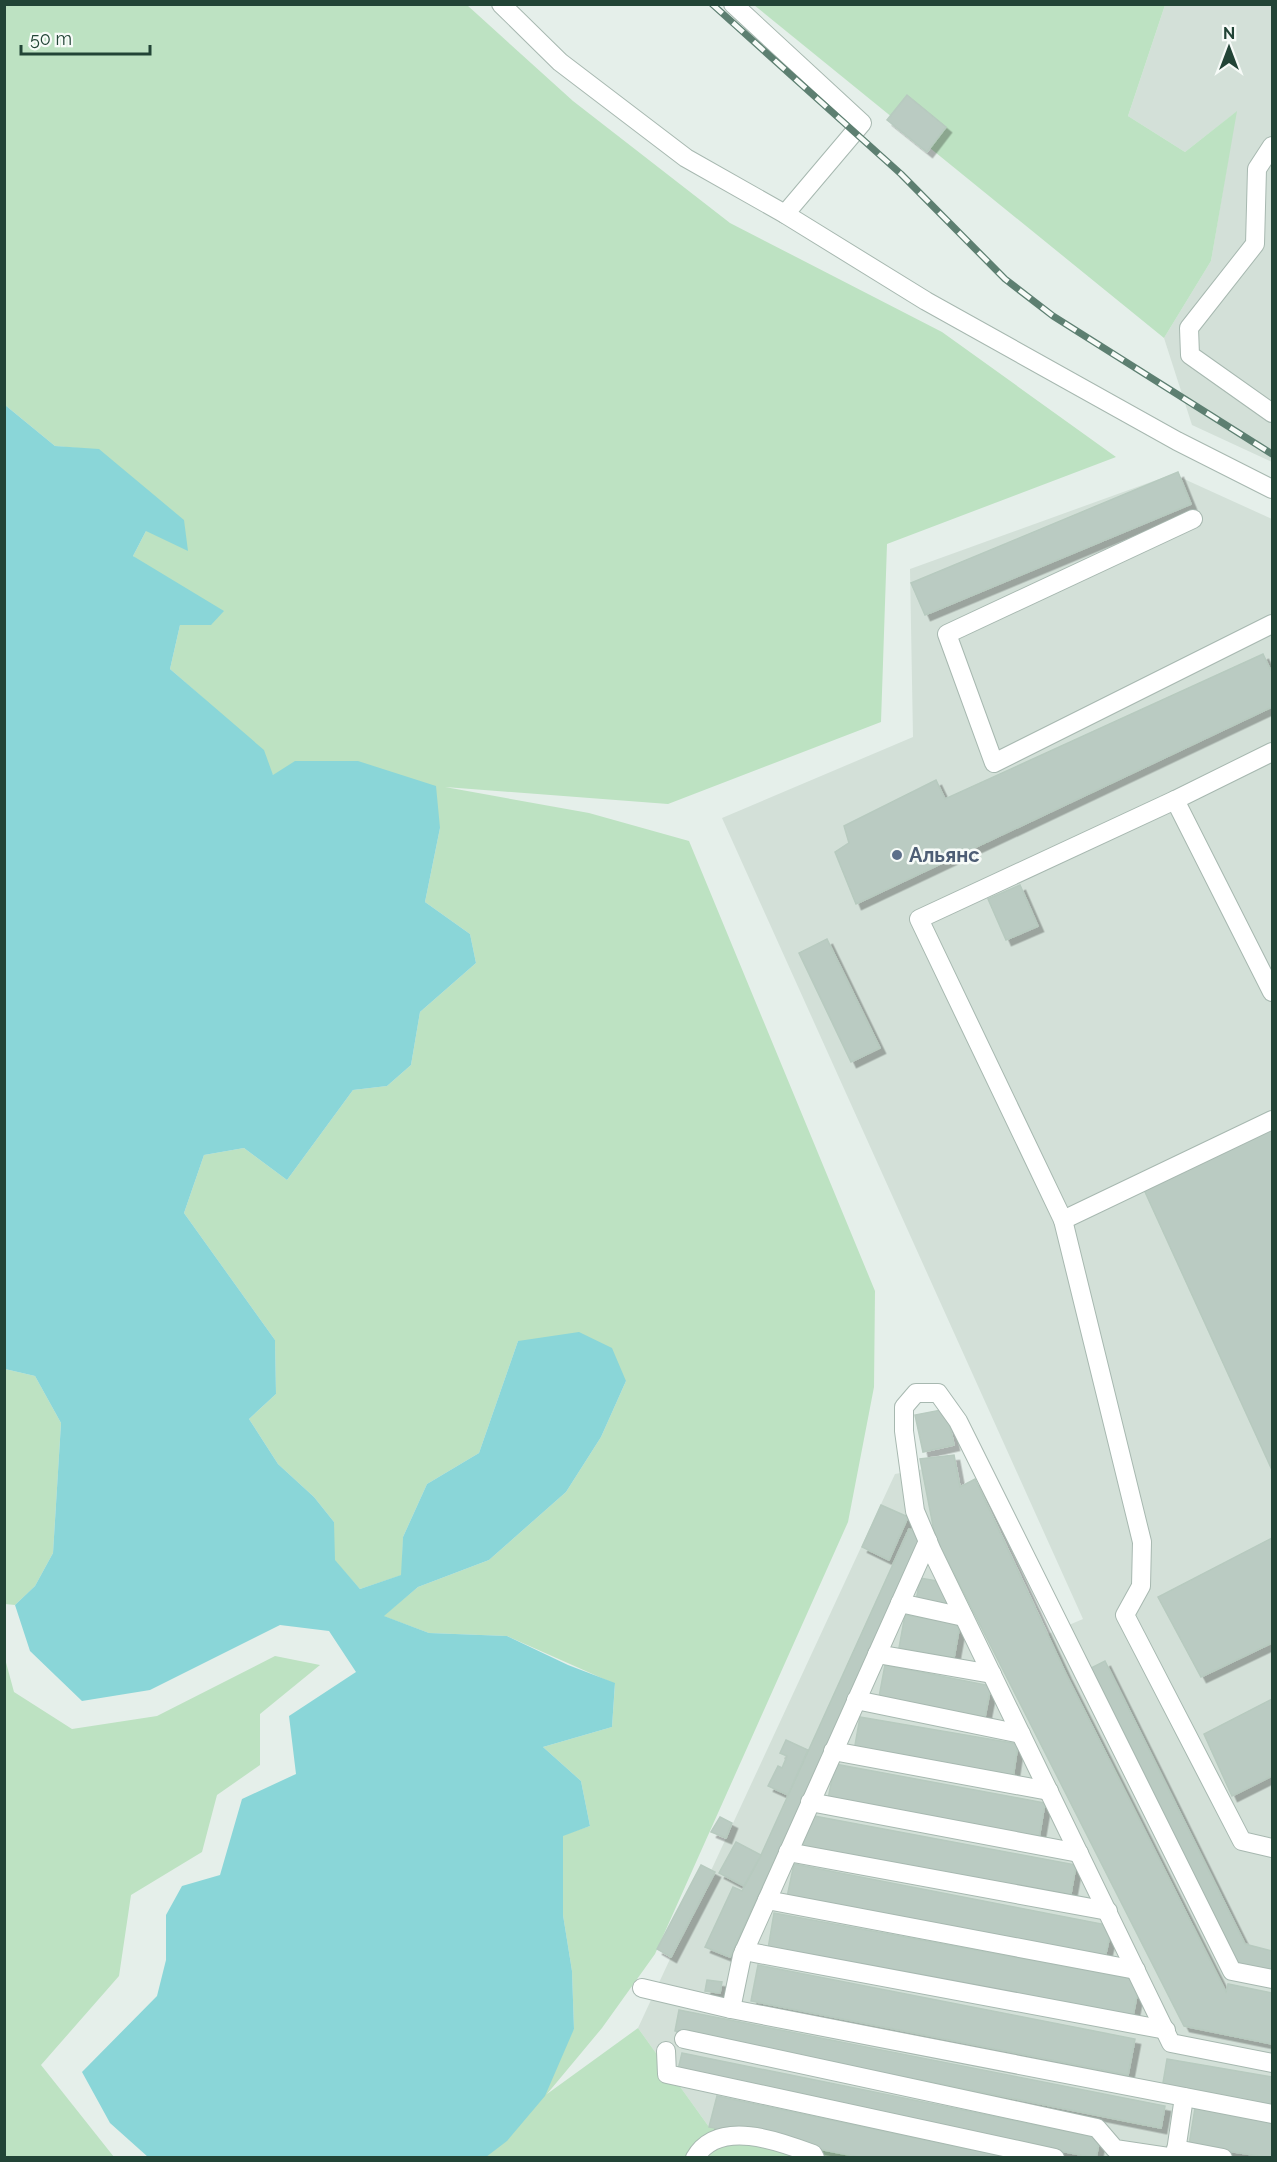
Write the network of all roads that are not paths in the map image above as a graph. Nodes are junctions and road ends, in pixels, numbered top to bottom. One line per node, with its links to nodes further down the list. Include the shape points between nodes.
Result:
1 (501, 4): 4 (lane, via 560,62 686,158)
2 (733, 4): 4 (lane, via 862,123)
3 (1272, 146): 5 (lane, via 1257,169 1255,244 1190,328 1190,356)
4 (785, 214): 6 (lane, via 926,301 1177,441)
5 (1272, 413)
6 (1272, 489)
7 (1193, 519): 8 (lane, via 947,634 994,763)
8 (1272, 624)
9 (1272, 752): 10 (lane)
10 (1175, 800): 11 (lane); 13 (lane, via 919,919)
11 (1272, 992)
12 (1272, 1120): 13 (lane)
13 (1063, 1220): 24 (lane, via 1142,1542 1141,1586 1125,1615 1242,1841)
14 (928, 1541): 15 (lane); 16 (lane); 31 (lane, via 915,1511 904,1431 904,1407 916,1393 938,1393 958,1421 1232,1971)
15 (900, 1603): 16 (lane); 17 (lane)
16 (964, 1617): 18 (lane)
17 (877, 1653): 18 (lane); 19 (lane)
18 (992, 1674): 20 (lane)
19 (856, 1700): 20 (lane); 21 (lane)
20 (1022, 1734): 22 (lane)
21 (833, 1751): 22 (lane); 23 (lane)
22 (1049, 1791): 26 (lane)
23 (810, 1802): 25 (lane); 26 (lane)
24 (1272, 1848)
25 (788, 1852): 27 (lane); 28 (lane)
26 (1079, 1853): 28 (lane)
27 (767, 1900): 29 (lane); 30 (lane)
28 (1108, 1911): 30 (lane)
29 (744, 1951): 33 (lane); 34 (lane)
30 (1136, 1970): 34 (lane)
31 (1272, 1980)
32 (642, 1988): 33 (lane)
33 (731, 2009): 38 (lane)
34 (1166, 2031): 37 (lane, via 1172,2043)
35 (684, 2039): 41 (lane, via 1097,2128)
36 (666, 2051): 44 (lane, via 667,2074)
37 (1272, 2063)
38 (1184, 2097): 39 (lane); 40 (lane)
39 (1272, 2114)
40 (1176, 2149): 41 (lane, via 1175,2157); 45 (lane)
41 (1113, 2153)
42 (695, 2157): 43 (lane, via 714,2138 742,2136 779,2141)
43 (815, 2157)
44 (1055, 2157)
45 (1223, 2157)

